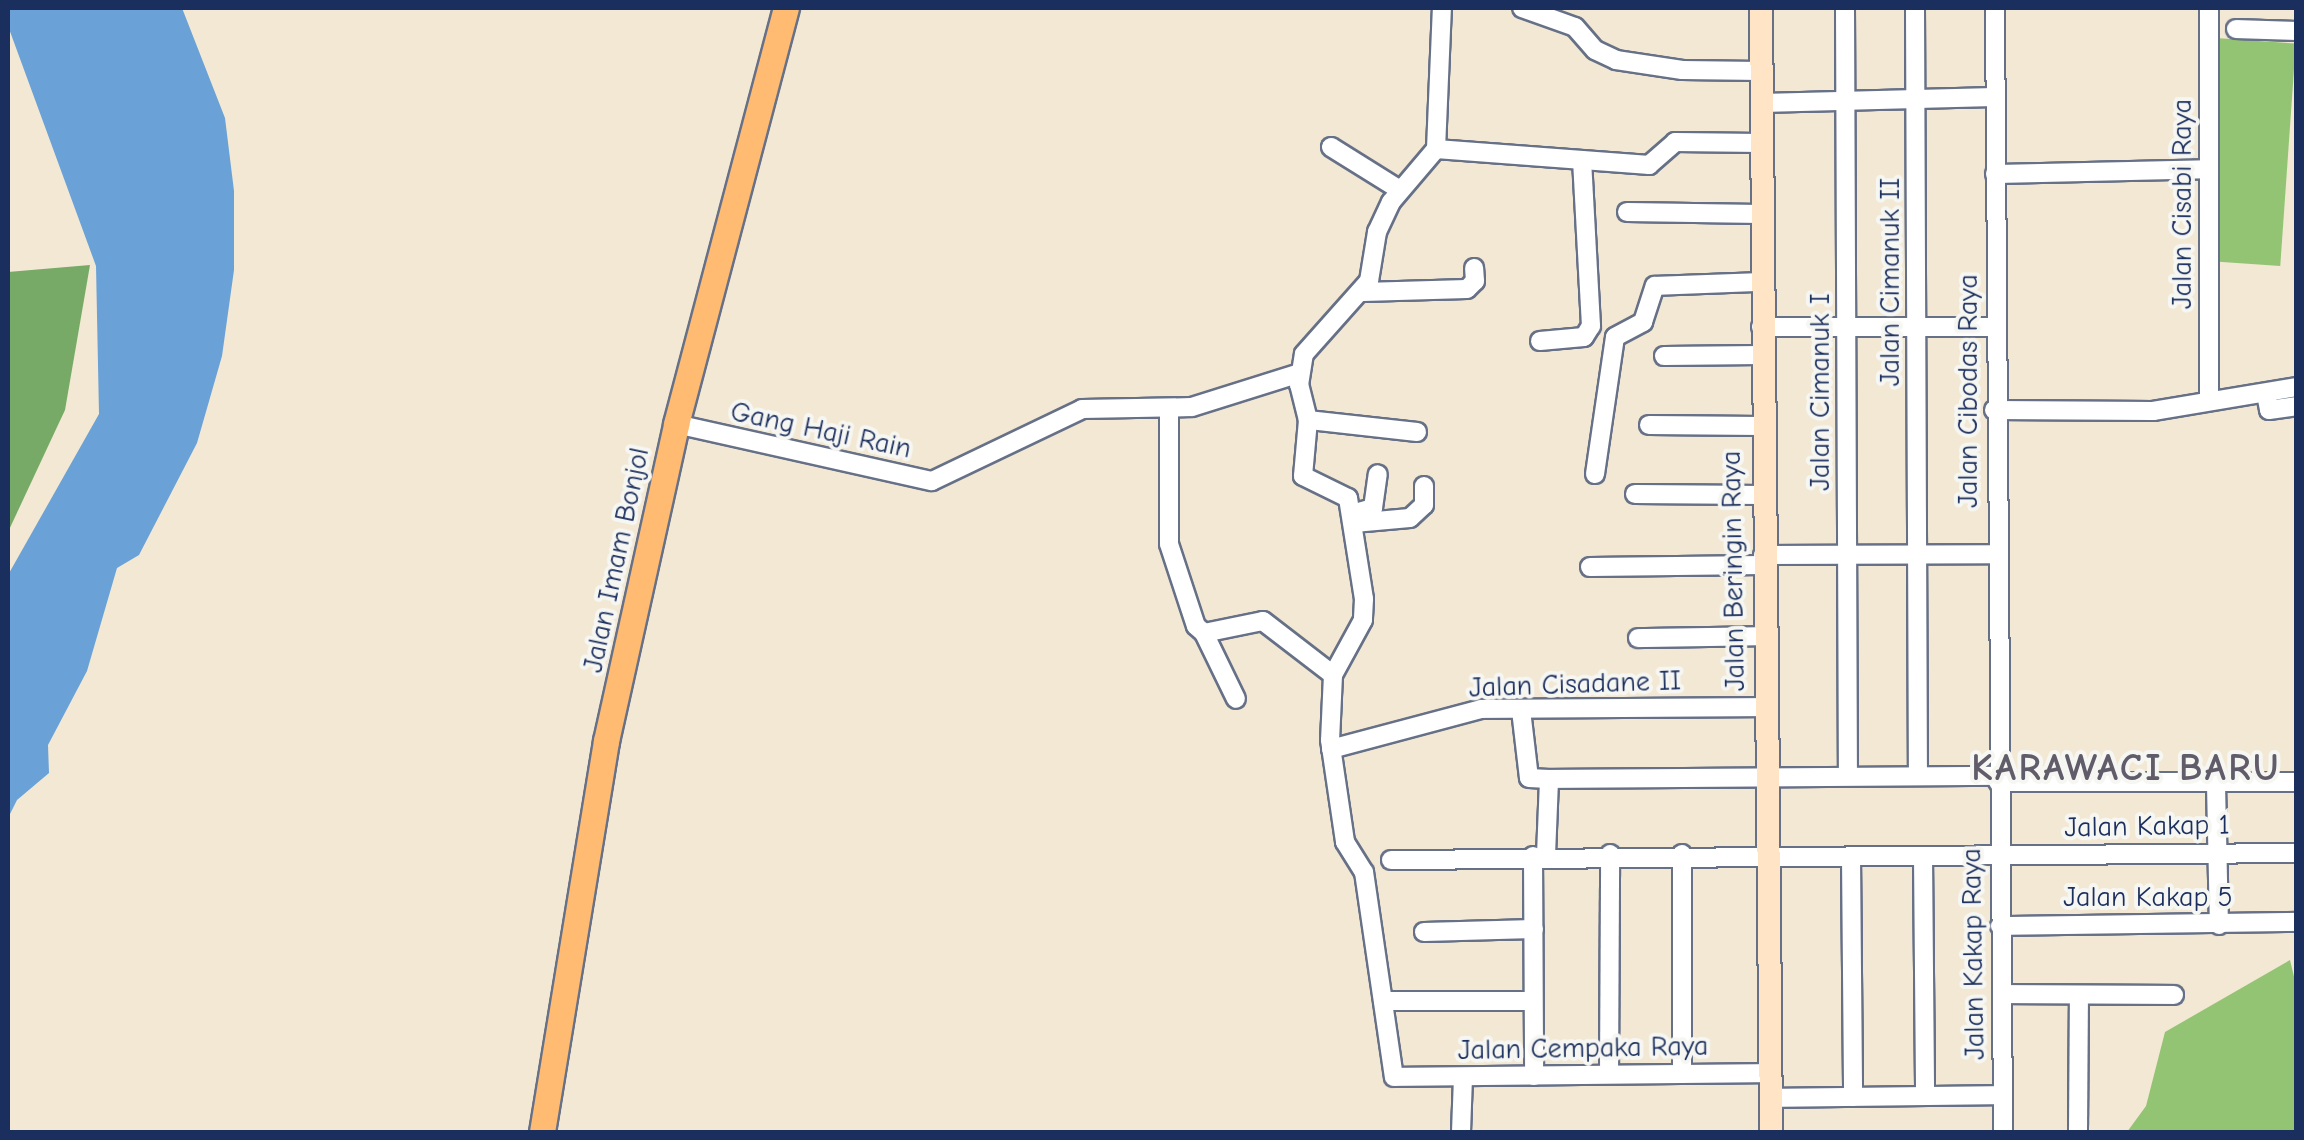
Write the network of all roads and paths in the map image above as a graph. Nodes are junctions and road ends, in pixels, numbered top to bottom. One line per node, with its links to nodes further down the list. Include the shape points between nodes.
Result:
1 (786, 8): 43 (main road, Jalan Imam Bonjol)
2 (1442, 8): 18 (street)
3 (1522, 8): 11 (street, via 1575,27 1595,50 1616,60 1682,70)
4 (1761, 8): 11 (street, Jalan Beringin Raya)
5 (1845, 8): 13 (street, Jalan Cimanuk I)
6 (1914, 8): 14 (street, Jalan Cimanuk II)
7 (1994, 8): 12 (street, Jalan Cibodas Raya)
8 (2209, 8): 20 (street, Jalan Cisabi Raya)
9 (2236, 29): 10 (street)
10 (2296, 31)
11 (1761, 70): 15 (street, Jalan Beringin Raya)
12 (1994, 97): 14 (street); 21 (street, Jalan Cibodas Raya)
13 (1846, 101): 14 (street); 15 (street); 28 (street, Jalan Cimanuk I)
14 (1916, 101): 29 (street, Jalan Cimanuk II)
15 (1761, 103): 16 (street, Jalan Beringin Raya)
16 (1761, 142): 19 (street, via 1675,142 1649,165); 24 (street, Jalan Beringin Raya)
17 (1331, 147): 22 (street)
18 (1436, 150): 19 (street); 22 (street)
19 (1582, 160): 32 (street, via 1592,326 1584,337)
20 (2209, 169): 21 (street); 38 (street, Jalan Cisabi Raya)
21 (1996, 174): 30 (street, Jalan Cibodas Raya)
22 (1400, 190): 27 (street, via 1377,232)
23 (1627, 212): 24 (street)
24 (1761, 214): 26 (street, Jalan Beringin Raya)
25 (1474, 268): 27 (street, via 1475,281 1467,289)
26 (1760, 282): 31 (street, Jalan Beringin Raya); 48 (street, via 1656,284 1642,322 1615,337)
27 (1363, 292): 35 (street, via 1316,337)
28 (1847, 327): 29 (street); 31 (street); 54 (street, Jalan Cimanuk I)
29 (1917, 327): 30 (street); 55 (street, Jalan Cimanuk II)
30 (1996, 327): 41 (street, Jalan Cibodas Raya)
31 (1761, 328): 33 (street, Jalan Beringin Raya)
32 (1540, 341)
33 (1761, 355): 34 (street); 45 (street, Jalan Beringin Raya)
34 (1664, 356)
35 (1300, 373): 40 (street, Gang Haji Rain); 42 (street)
36 (2296, 387): 37 (street)
37 (2266, 394): 38 (street); 39 (street, via 2272,411)
38 (2210, 400): 41 (street, via 2153,411)
39 (2296, 406)
40 (1170, 410): 43 (street, Gang Haji Rain, via 1082,408 926,481); 58 (street, via 1172,559)
41 (1994, 410): 53 (street, Jalan Cibodas Raya)
42 (1308, 420): 46 (street); 52 (street, via 1303,476 1345,493)
43 (676, 424): 102 (main road, Jalan Imam Bonjol, via 598,778)
44 (1650, 425): 45 (street)
45 (1761, 426): 51 (street, Jalan Beringin Raya)
46 (1417, 432)
47 (1378, 474): 52 (street, via 1372,508)
48 (1595, 474)
49 (1424, 486): 52 (street, via 1424,505 1410,518)
50 (1635, 494): 51 (street)
51 (1762, 494): 56 (street, Jalan Beringin Raya)
52 (1352, 518): 61 (street, via 1364,616)
53 (1996, 554): 55 (street); 70 (street, Jalan Cibodas Raya)
54 (1848, 555): 55 (street); 56 (street); 67 (street, Jalan Cimanuk I)
55 (1920, 555): 66 (street, Jalan Cimanuk II)
56 (1763, 560): 57 (street); 59 (street, Jalan Beringin Raya)
57 (1590, 567)
58 (1204, 632): 61 (street, via 1264,620); 62 (street)
59 (1764, 636): 60 (street); 63 (street, Jalan Beringin Raya)
60 (1638, 638)
61 (1333, 675): 65 (street)
62 (1236, 698)
63 (1766, 707): 64 (street, Jalan Cisadane II); 68 (street, Jalan Beringin Raya)
64 (1521, 710): 65 (street, Jalan Cisadane II, via 1468,712); 69 (street, via 1529,778)
65 (1331, 749): 91 (street, via 1345,842 1364,872)
66 (1918, 775): 67 (street); 70 (street)
67 (1848, 776): 68 (street)
68 (1767, 777): 69 (street); 77 (street, Jalan Beringin Raya)
69 (1548, 779): 78 (street)
70 (1998, 779): 72 (street); 81 (street, Jalan Kakap Raya)
71 (2296, 782): 72 (street)
72 (2216, 784): 73 (street)
73 (2217, 852): 74 (street, Jalan Kakap 1); 81 (street, Jalan Kakap 1); 84 (street)
74 (2296, 853)
75 (1610, 854): 76 (street, Jalan Kakap 1); 78 (street, Jalan Kakap 1); 94 (street)
76 (1682, 854): 77 (street, Jalan Kakap 1); 95 (street)
77 (1769, 855): 79 (street, Jalan Kakap 1); 93 (street, Jalan Beringin Raya)
78 (1540, 856): 82 (street, Jalan Kakap 1); 86 (street)
79 (1851, 856): 80 (street, Jalan Kakap 1); 100 (street)
80 (1923, 856): 81 (street, Jalan Kakap 1); 99 (street)
81 (1998, 856): 85 (street, Jalan Kakap Raya)
82 (1391, 860)
83 (2296, 922): 84 (street, Jalan Kakap 5)
84 (2219, 925): 85 (street, Jalan Kakap 5)
85 (2000, 926): 88 (street, Jalan Kakap Raya)
86 (1534, 929): 87 (street); 92 (street)
87 (1424, 932)
88 (2002, 994): 90 (street); 98 (street, Jalan Kakap Raya)
89 (2174, 994): 90 (street)
90 (2078, 995): 106 (street)
91 (1383, 1001): 92 (street); 97 (street, Jalan Cempaka Raya, via 1396,1077)
92 (1533, 1001): 96 (street)
93 (1770, 1072): 95 (street, Jalan Cempaka Raya); 101 (street, Jalan Beringin Raya)
94 (1608, 1074): 95 (street, Jalan Cempaka Raya); 96 (street, Jalan Cempaka Raya)
95 (1682, 1074)
96 (1534, 1076): 97 (street, Jalan Cempaka Raya)
97 (1463, 1077): 103 (street)
98 (2002, 1095): 99 (street); 105 (street, Jalan Kakap Raya)
99 (1925, 1096): 100 (street)
100 (1853, 1097): 101 (street)
101 (1771, 1098): 104 (street, Jalan Beringin Raya)
102 (542, 1132)
103 (1461, 1132)
104 (1771, 1132)
105 (2003, 1132)
106 (2078, 1132)

